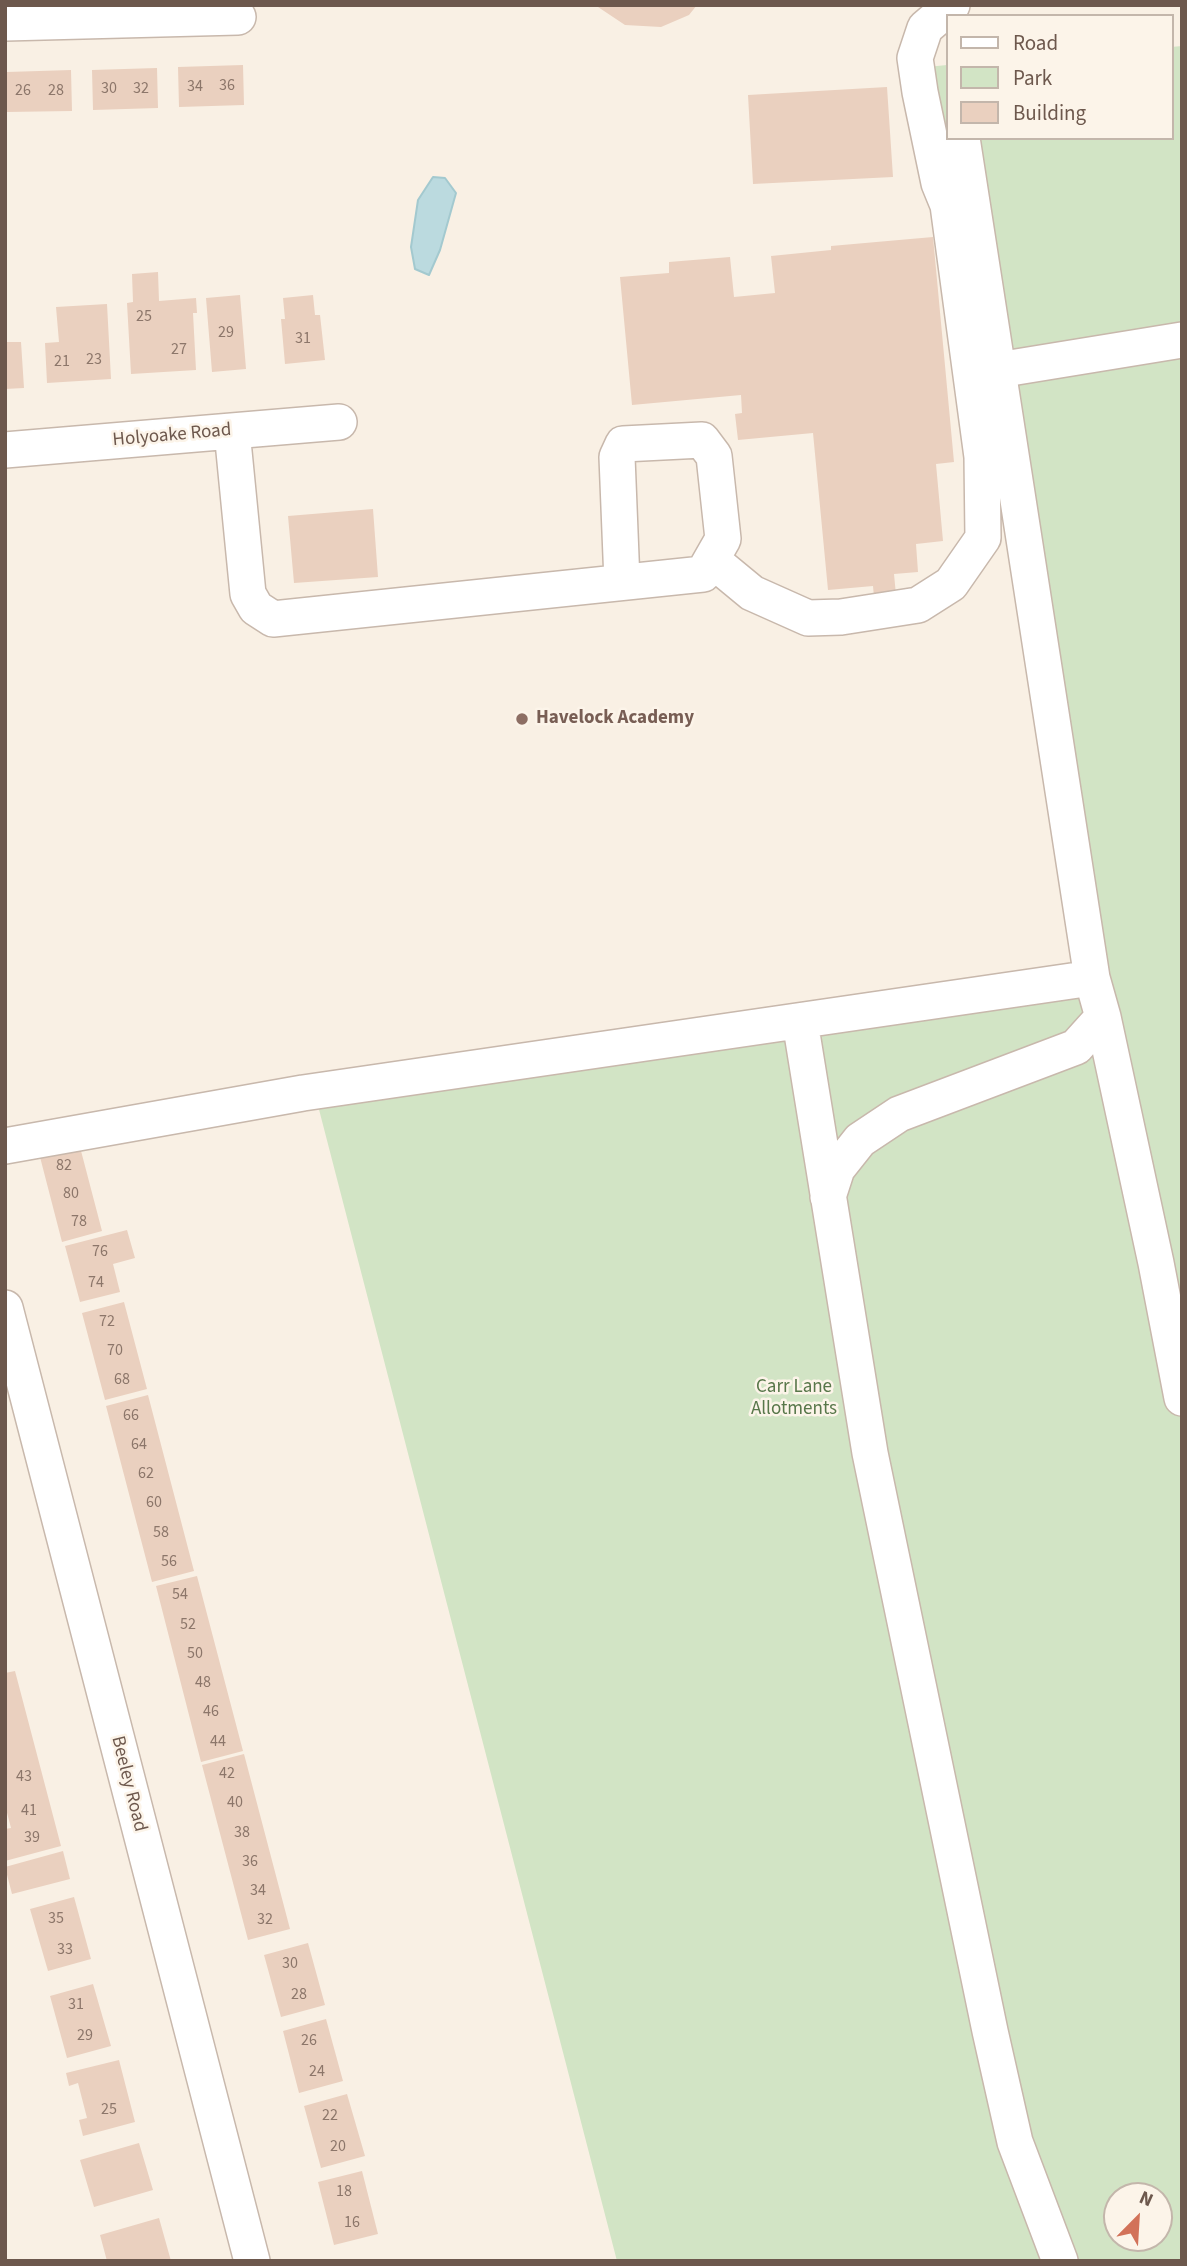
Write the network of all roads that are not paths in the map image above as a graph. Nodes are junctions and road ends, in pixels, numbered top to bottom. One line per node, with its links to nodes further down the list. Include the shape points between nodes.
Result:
1 (952, 5): 10 (street, via 925,28 915,58 939,183 948,205 982,457 983,538 951,584 918,605 841,617 808,618 752,593)
2 (238, 17): 3 (street)
3 (5, 23)
4 (962, 140): 6 (street)
5 (1182, 340): 6 (street)
6 (998, 370): 12 (street)
7 (339, 422): 8 (street, Holyoake Road)
8 (232, 431): 9 (street, Holyoake Road); 11 (street, via 248,594 256,608 274,619)
9 (5, 450)
10 (712, 560): 11 (street, via 703,574); 11 (street, via 723,539 714,456 702,440 623,443 617,457)
11 (622, 582)
12 (1092, 978): 13 (street); 14 (street)
13 (1103, 1017): 16 (street, via 1076,1047 899,1114 860,1140 837,1169); 18 (street)
14 (800, 1021): 15 (street, via 303,1093); 16 (street)
15 (5, 1146)
16 (828, 1197): 20 (street, via 870,1453 990,2031 1015,2142)
17 (5, 1308): 19 (street, Beeley Road)
18 (1182, 1398)
19 (252, 2261)
20 (1060, 2261)

